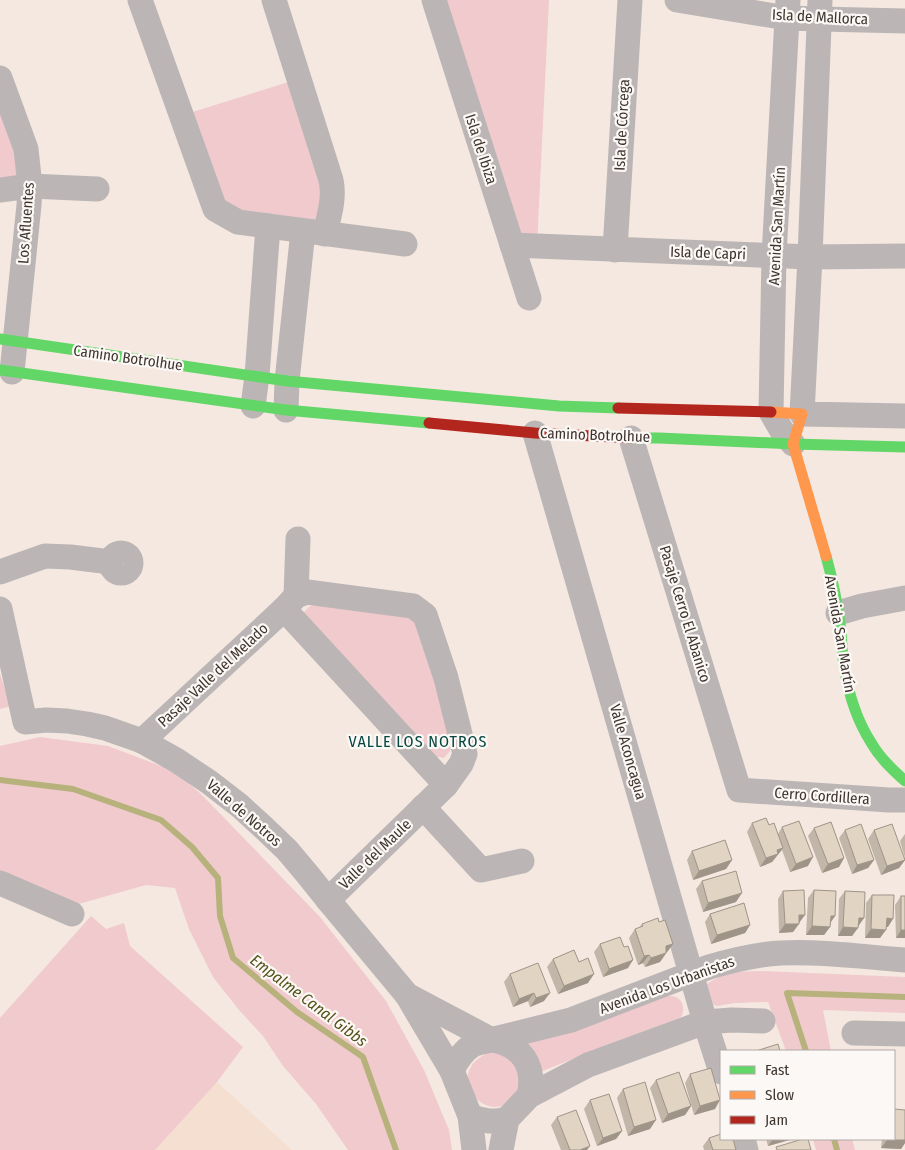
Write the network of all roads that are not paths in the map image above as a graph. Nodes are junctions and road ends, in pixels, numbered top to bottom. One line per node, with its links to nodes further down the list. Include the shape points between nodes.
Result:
1 (140, 0): 13 (street, via 215,209 238,222)
2 (274, 0): 14 (street, via 333,190 332,201)
3 (434, 0): 16 (street, Isla de Ibiza)
4 (630, 0): 17 (street, Isla de Córcega)
5 (676, 0): 6 (street, Isla de Mallorca)
6 (788, 9): 7 (street, Isla de Mallorca); 18 (street, Avenida San Martín)
7 (820, 10): 8 (street, Isla de Mallorca); 20 (street)
8 (905, 21)
9 (0, 78): 10 (street, Los Afluentes, via 26,149)
10 (30, 186): 11 (street); 12 (street); 24 (street, Los Afluentes)
11 (96, 189)
12 (0, 194)
13 (268, 226): 14 (street); 21 (street)
14 (314, 232): 15 (street); 22 (street)
15 (405, 244)
16 (512, 245): 17 (street, Isla de Capri); 23 (street, Isla de Ibiza)
17 (615, 250): 18 (street, Isla de Capri)
18 (774, 256): 20 (street, Isla de Capri); 30 (street, Avenida San Martín)
19 (905, 256): 20 (street, Isla de Capri)
20 (810, 257): 31 (street)
21 (263, 288): 22 (street); 26 (street)
22 (297, 292): 27 (street)
23 (529, 298)
24 (7, 341): 25 (street, Los Afluentes); 26 (street, Camino Botrolhue)
25 (6, 371): 28 (street, Camino Botrolhue)
26 (257, 376): 27 (street, Camino Botrolhue); 28 (street)
27 (287, 381): 29 (street); 30 (street, Camino Botrolhue, via 558,406)
28 (253, 406): 29 (street, Camino Botrolhue)
29 (286, 410): 33 (street, Camino Botrolhue)
30 (771, 412): 31 (street, Camino Botrolhue); 35 (street, Avenida San Martín)
31 (802, 414): 32 (street, Camino Botrolhue); 35 (street)
32 (905, 416)
33 (535, 432): 34 (street, Camino Botrolhue); 55 (street, Valle Aconcagua)
34 (631, 438): 35 (street, Camino Botrolhue); 47 (street, Pasaje Cerro El Abanico)
35 (793, 444): 36 (street, Camino Botrolhue); 43 (street, Avenida San Martín, via 828,565)
36 (905, 447)
37 (298, 539): 41 (street)
38 (110, 562): 39 (street, via 45,556)
39 (0, 572)
40 (905, 598): 43 (street)
41 (290, 602): 44 (street, Pasaje Valle del Melado); 46 (street); 46 (street, via 307,592 413,606 425,615 446,678 465,754)
42 (0, 609): 44 (street, Valle de Notros, via 25,722 46,720 87,724)
43 (838, 612): 45 (street, Avenida San Martín, via 844,666 858,718 872,745)
44 (142, 741): 52 (street, Valle de Notros, via 176,760 240,806 287,850)
45 (905, 781)
46 (446, 784): 49 (street)
47 (739, 790): 48 (street, Cerro Cordillera)
48 (905, 800)
49 (423, 807): 50 (street, via 481,870); 52 (street, Valle del Maule)
50 (522, 861)
51 (0, 883): 53 (street)
52 (328, 900): 56 (street, Valle de Notros)
53 (72, 914)
54 (905, 960): 55 (street, Avenida Los Urbanistas, via 779,953 732,961)
55 (691, 974): 58 (street, Valle Aconcagua); 61 (street, Avenida Los Urbanistas, via 571,1020)
56 (408, 995): 61 (street, Valle de Notros); 63 (street, Valle de Notros)
57 (763, 1021): 58 (street)
58 (705, 1022): 62 (street, Valle Aconcagua); 64 (street, via 588,1065)
59 (854, 1033): 60 (street)
60 (905, 1034)
61 (492, 1040): 63 (street, Avenida Los Urbanistas, via 466,1049); 64 (street, via 510,1045 525,1058 532,1076)
62 (720, 1069)
63 (452, 1071): 65 (street, Valle de Notros)
64 (529, 1096): 66 (street)
65 (470, 1116): 66 (street, via 498,1121); 67 (street, Valle de Notros)
66 (507, 1119): 68 (street)
67 (474, 1150)
68 (501, 1150)

